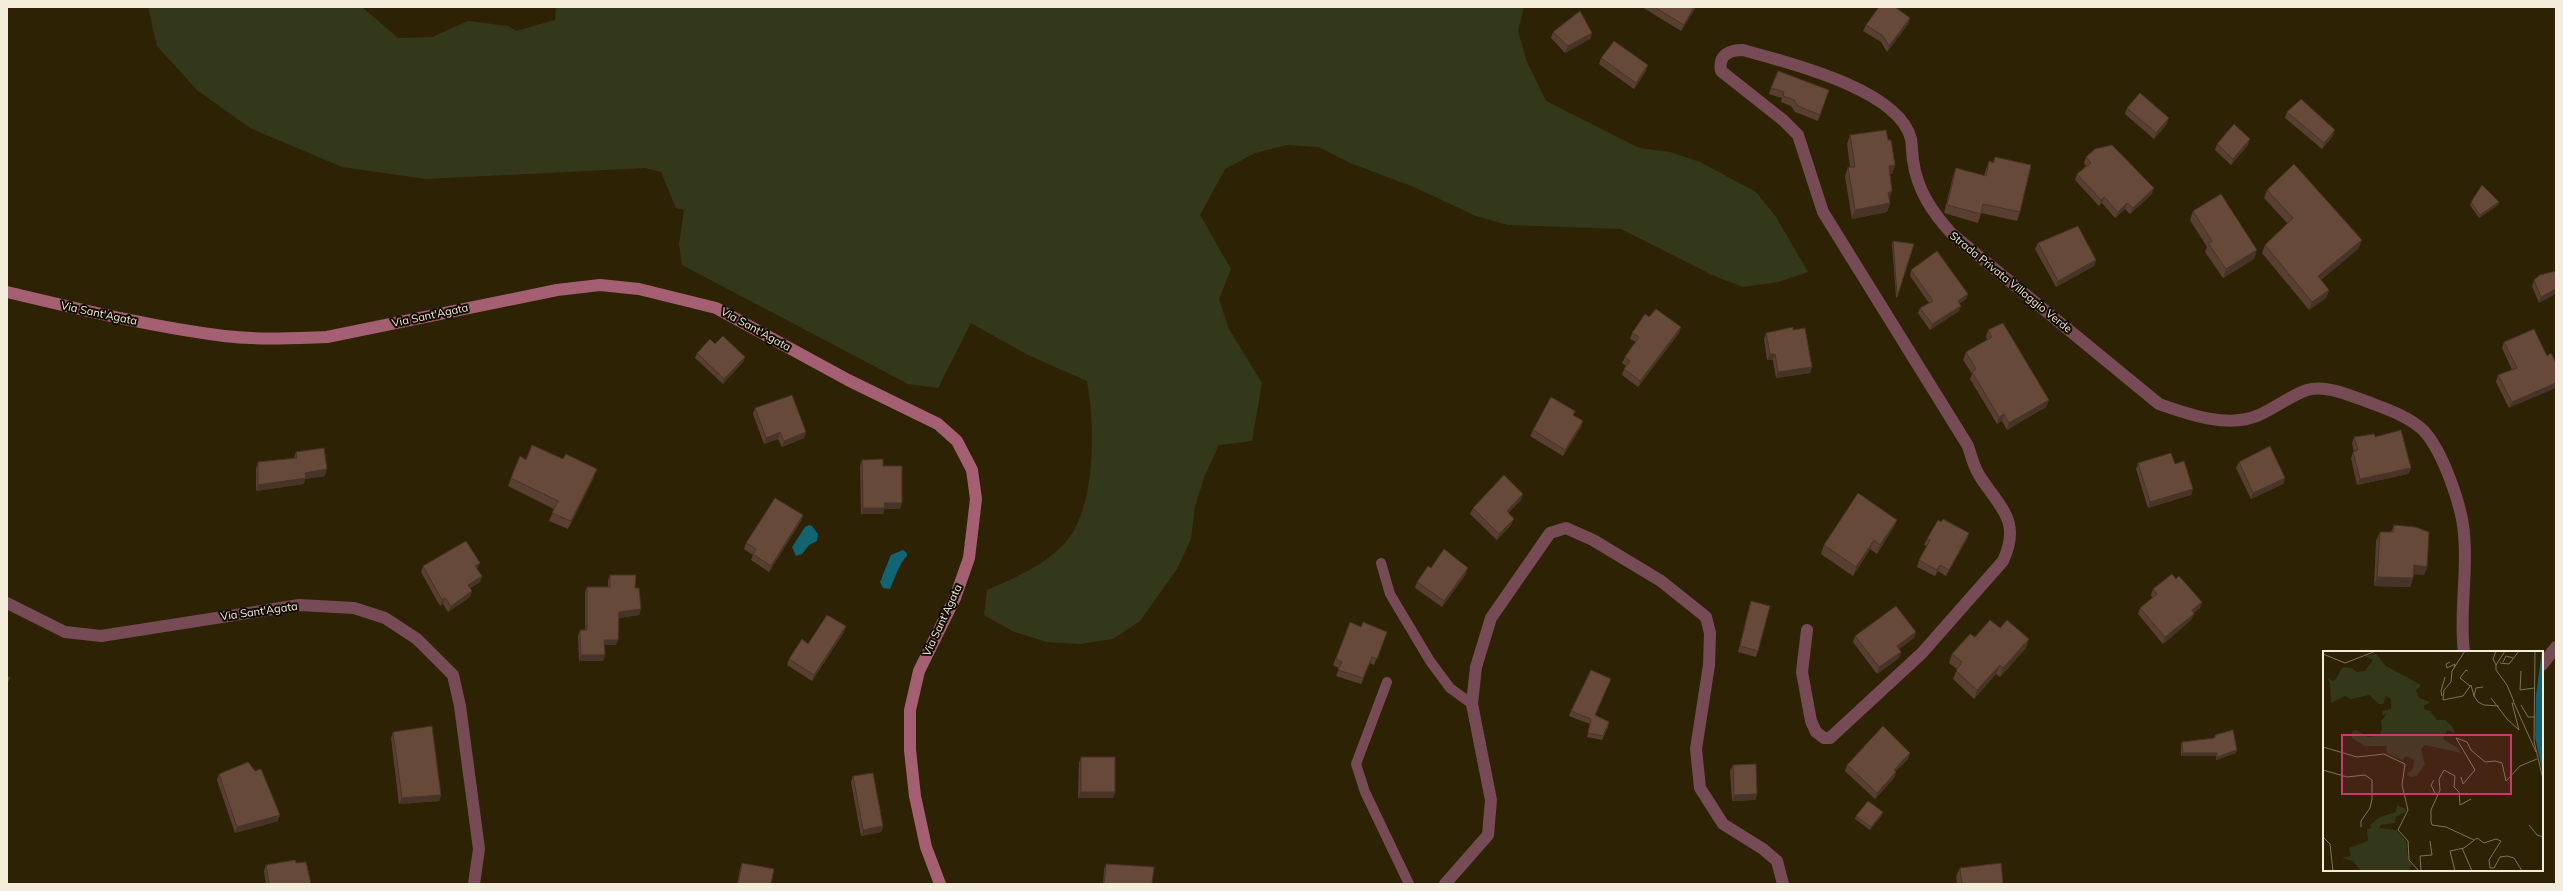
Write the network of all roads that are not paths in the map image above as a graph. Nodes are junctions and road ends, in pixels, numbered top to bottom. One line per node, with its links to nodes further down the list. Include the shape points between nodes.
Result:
1 (7, 292): 11 (street, Via Sant'Agata, via 101,315 225,336 298,338 327,337 558,290 600,285 639,289 716,308 848,380 938,424 957,442 972,470 976,499 969,558 955,598 919,671 910,710 910,750 915,796 926,847)
2 (1381, 563): 9 (lane, via 1390,594 1430,661 1450,688)
3 (7, 603): 10 (street, Via Sant'Agata, via 65,632 95,636 154,630 233,614 299,605 354,608 385,618 417,639 453,675 460,706 479,848)
4 (1808, 630): 6 (street, Strada Privata Villaggio Verde, via 1802,672 1811,721 1816,732 1824,738 1830,738 1922,653 2003,561 2009,549 2009,518 1978,474 1968,446 1823,212 1798,135 1721,71 1720,62 1723,55 1733,50 1743,50 1821,72 1890,109 1902,121 1910,138 1920,190 1930,208 1952,234 2159,404 2188,414 2237,420 2258,416 2307,390 2322,389 2345,394 2396,413 2423,431 2438,453 2458,506 2464,534)
5 (2556, 648): 7 (street)
6 (2464, 651)
7 (2543, 664)
8 (1387, 682): 12 (lane, via 1356,764 1365,792)
9 (1472, 704): 13 (street, via 1491,800 1488,835); 14 (street, via 1476,667 1491,618 1550,533 1566,528 1593,540 1661,581 1706,616 1710,633 1709,665 1696,749 1700,788 1723,824 1763,849 1777,862)
10 (474, 884)
11 (940, 884)
12 (1409, 884)
13 (1445, 884)
14 (1783, 884)

